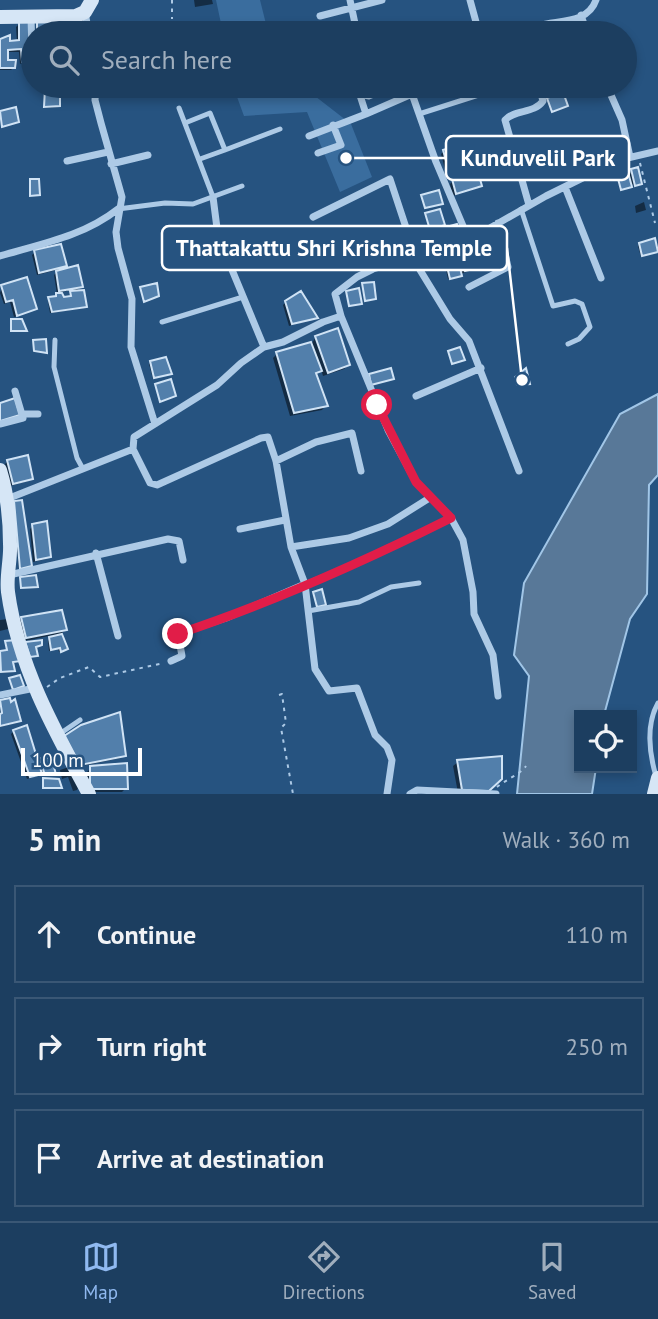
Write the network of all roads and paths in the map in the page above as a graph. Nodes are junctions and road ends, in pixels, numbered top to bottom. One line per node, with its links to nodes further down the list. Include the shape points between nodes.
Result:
1 (172, 0): 11 (path)
2 (382, 0): 5 (street)
3 (470, 0): 13 (street)
4 (596, 0): 7 (street, via 593,8)
5 (351, 4): 8 (street)
6 (88, 6): 10 (street, via 76,16)
7 (581, 15): 14 (street); 15 (street)
8 (320, 16)
9 (0, 17): 10 (street)
10 (32, 17): 12 (street)
11 (172, 19)
12 (32, 21)
13 (476, 21)
14 (567, 21)
15 (583, 21)
16 (95, 98): 32 (street)
17 (362, 98): 24 (street)
18 (396, 98): 24 (street)
19 (414, 98): 25 (street)
20 (469, 98): 25 (lane)
21 (542, 98): 42 (street, via 540,107 505,120)
22 (612, 98): 35 (street)
23 (179, 108): 26 (lane)
24 (366, 114): 27 (street)
25 (419, 114): 47 (street)
26 (185, 123): 30 (lane, via 210,113); 36 (lane)
27 (333, 125): 29 (street); 33 (street, via 341,145)
28 (280, 129): 30 (lane)
29 (309, 136)
30 (225, 149): 36 (lane)
31 (658, 151): 35 (street)
32 (108, 152): 37 (street); 38 (street)
33 (318, 153)
34 (148, 155): 38 (street)
35 (634, 156): 40 (street); 46 (path)
36 (200, 159): 41 (lane)
37 (67, 161)
38 (111, 164): 43 (street, via 122,197)
39 (243, 186): 41 (lane)
40 (565, 187): 42 (street); 50 (street)
41 (212, 197): 43 (lane, via 192,204); 52 (street, via 218,236)
42 (525, 207): 45 (street); 56 (lane, via 553,306 582,304 590,327)
43 (118, 209): 48 (street, via 63,239); 64 (street, via 118,248 132,299 131,347)
44 (313, 217): 49 (street, via 390,179)
45 (498, 223): 47 (street); 51 (street, via 508,267)
46 (655, 223)
47 (469, 240): 49 (street)
48 (0, 256)
49 (418, 259): 53 (street, via 357,277 335,294); 58 (street)
50 (601, 278)
51 (469, 287)
52 (243, 297): 54 (lane); 57 (street)
53 (341, 316): 57 (street); 71 (street, via 388,430 416,482)
54 (162, 322)
55 (55, 340): 67 (lane, via 54,367)
56 (568, 344)
57 (264, 347): 64 (street, via 217,385)
58 (481, 368): 60 (street); 70 (street)
59 (15, 391): 61 (street)
60 (416, 396)
61 (23, 414): 62 (street); 63 (street, via 23,418)
62 (38, 414)
63 (0, 424)
64 (155, 424): 65 (street, via 134,437)
65 (133, 449): 66 (street, via 150,483 157,485 261,438 268,437); 67 (street)
66 (276, 461): 69 (street, via 316,442 352,433); 74 (street)
67 (83, 469): 72 (street)
68 (0, 470): 72 (street)
69 (361, 471)
70 (519, 471)
71 (432, 497): 73 (street); 76 (street, via 388,524 349,538)
72 (3, 501): 79 (street)
73 (451, 518): 81 (lane); 88 (street, via 463,540 474,614 493,656)
74 (285, 520): 75 (street); 76 (street)
75 (240, 529)
76 (291, 547): 81 (street)
77 (96, 553): 78 (street, via 168,538 179,541); 79 (street); 83 (street)
78 (183, 560)
79 (9, 575): 85 (street, via 15,624)
80 (419, 583): 82 (lane, via 391,587 359,602)
81 (305, 584): 82 (street); 84 (street, via 178,634 182,656)
82 (309, 611): 97 (street, via 315,669 329,691 357,688 375,736 387,747 392,760)
83 (118, 636)
84 (171, 661): 85 (path, via 100,677 89,667)
85 (36, 691): 86 (street); 91 (street)
86 (0, 695)
87 (279, 695): 96 (path)
88 (498, 695)
89 (658, 703): 93 (lane, via 649,741)
90 (80, 720): 91 (lane)
91 (58, 735): 95 (street)
92 (526, 766): 94 (path)
93 (658, 779): 99 (street)
94 (493, 793): 98 (street, via 417,790)
95 (89, 794)
96 (293, 794)
97 (387, 794)
98 (410, 794)
99 (654, 794)

